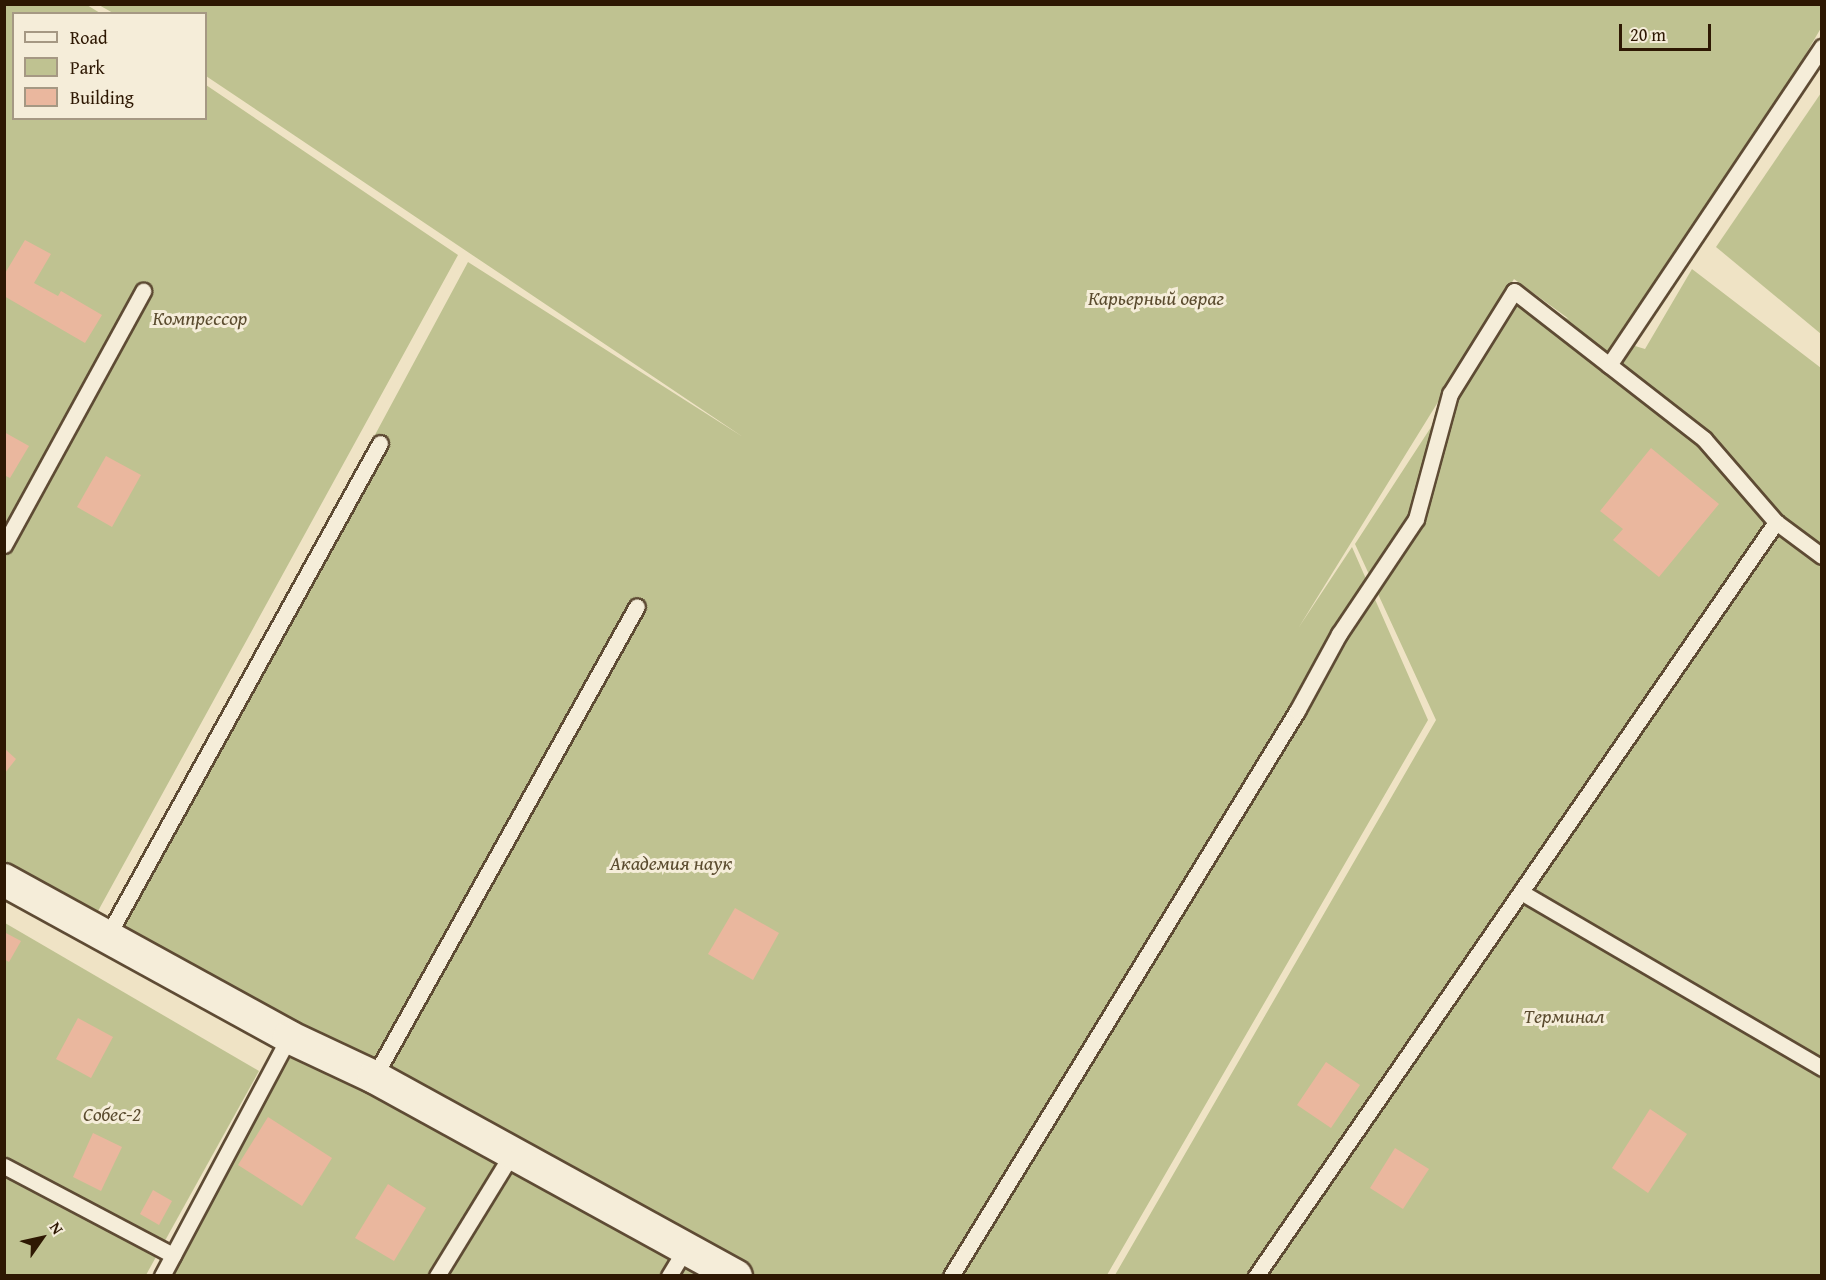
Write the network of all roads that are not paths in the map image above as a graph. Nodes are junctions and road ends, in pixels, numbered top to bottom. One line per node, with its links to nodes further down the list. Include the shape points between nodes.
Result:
1 (1821, 47): 3 (lane)
2 (144, 291): 6 (lane)
3 (1609, 365): 5 (lane, via 1704,439); 23 (lane, via 1514,291 1450,394 1416,519 1339,634 1297,711)
4 (380, 443): 11 (lane)
5 (1776, 522): 7 (lane); 10 (lane)
6 (4, 544)
7 (1821, 556)
8 (637, 606): 14 (lane)
9 (4, 880): 11 (street)
10 (1521, 892): 13 (lane); 24 (lane)
11 (108, 935): 12 (street)
12 (289, 1037): 14 (street); 18 (lane)
13 (1821, 1068)
14 (374, 1077): 15 (street)
15 (513, 1152): 17 (street); 20 (lane)
16 (4, 1166): 18 (lane)
17 (686, 1248): 21 (lane); 22 (street)
18 (173, 1255): 19 (lane)
19 (162, 1275)
20 (437, 1275)
21 (669, 1275)
22 (736, 1275)
23 (951, 1275)
24 (1256, 1275)

